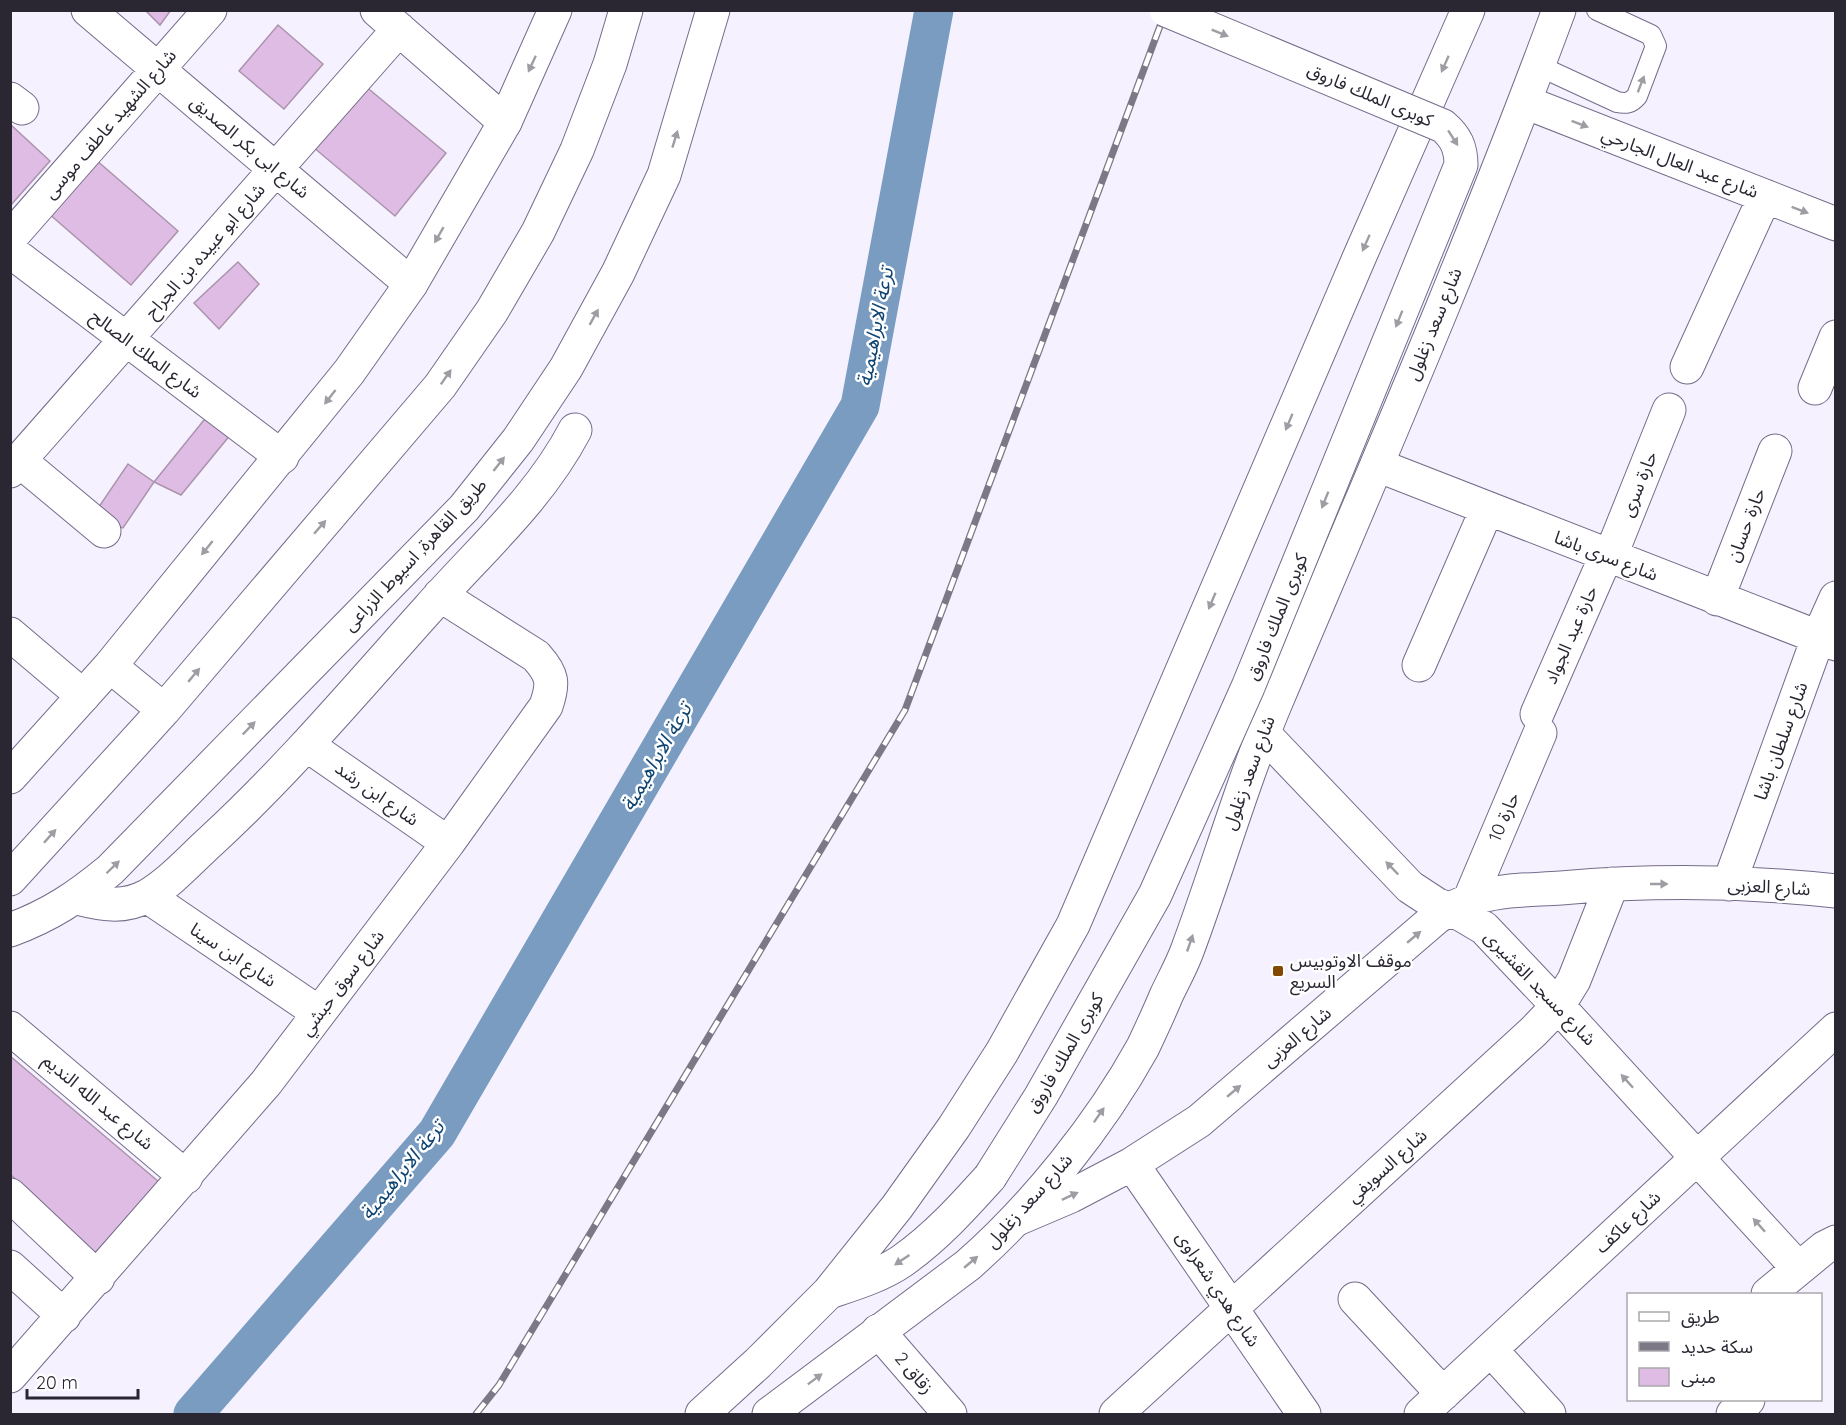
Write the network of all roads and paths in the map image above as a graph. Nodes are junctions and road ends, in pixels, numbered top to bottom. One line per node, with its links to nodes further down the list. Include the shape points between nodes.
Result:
1 (88, 10): 12 (main road, شارع ابى بكر الصديق)
2 (210, 10): 12 (main road, شارع الشهيد عاطف موسى)
3 (555, 10): 14 (main road, one-way to 14)
4 (626, 10): 42 (main road, one-way to 4, via 440,386 492,311 538,232 577,150)
5 (713, 10): 53 (main road, طريق القاهرة, اسيوط الزراعى, one-way to 5, via 110,870 464,508 518,440 566,368 618,273 664,175)
6 (1166, 10): 66 (main road, كوبرى الملك فاروق, one-way to 66, bridge, via 1443,126 1458,143 1461,165 1248,687 1155,895 990,1177)
7 (1468, 10): 62 (main road, one-way to 62, via 1073,925 1002,1052)
8 (1559, 10): 11 (main road, شارع سعد زغلول)
9 (1597, 10): 11 (lane, one-way to 9, via 1617,102 1632,102 1645,76 1655,40)
10 (388, 20): 14 (main road); 15 (main road, شارع ابو عبيده بن الجراح)
11 (1539, 66): 13 (main road, شارع سعد زغلول)
12 (158, 69): 15 (main road, شارع ابى بكر الصديق); 18 (main road, شارع الشهيد عاطف موسى)
13 (1525, 102): 16 (main road, شارع عبد العال الجارحي, one-way to 16); 29 (main road, شارع سعد زغلول)
14 (505, 122): 20 (main road, one-way to 20)
15 (277, 170): 20 (main road, شارع ابى بكر الصديق); 22 (main road, شارع ابو عبيده بن الجراح)
16 (1765, 196): 17 (main road, شارع عبد العال الجارحي, one-way to 17); 23 (main road)
17 (1836, 224)
18 (10, 238)
19 (10, 251): 22 (main road, شارع الملك الصالح)
20 (411, 284): 28 (main road, one-way to 28)
21 (1836, 337): 24 (main road)
22 (127, 339): 28 (main road, شارع الملك الصالح); 30 (main road, شارع ابو عبيده بن الجراح)
23 (1687, 368)
24 (1815, 388)
25 (1669, 410): 33 (main road, حارة سرى)
26 (575, 430): 34 (main road, via 560,459 533,495)
27 (1775, 451): 36 (main road, حارة حسان)
28 (282, 457): 40 (main road, one-way to 40)
29 (1377, 465): 31 (main road, شارع سرى باشا); 44 (main road, شارع سعد زغلول)
30 (15, 466): 32 (main road)
31 (1487, 509): 33 (main road, شارع سرى باشا); 39 (main road)
32 (104, 531)
33 (1608, 556): 36 (main road, شارع سرى باشا); 43 (main road, حارة عبد الجواد)
34 (440, 595): 45 (main road); 47 (main road, شارع سوق حبشي, via 536,656 549,670 552,689 546,706)
35 (1836, 598): 38 (main road, شارع سلطان باشا)
36 (1717, 599): 38 (main road, شارع سرى باشا)
37 (10, 634): 41 (main road)
38 (1827, 641): 50 (main road, شارع سلطان باشا)
39 (1419, 665)
40 (110, 666): 41 (main road); 42 (main road)
41 (83, 696): 46 (main road)
42 (164, 710): 48 (main road, one-way to 42)
43 (1538, 724): 54 (main road, حارة 10)
44 (1263, 733): 54 (main road, شارع مسجد القشيرى, one-way to 44, via 1436,904 1410,887); 65 (main road, شارع سعد زغلول, one-way to 44, via 1077,1146 1143,1047 1186,954)
45 (307, 746): 47 (main road, شارع ابن رشد); 52 (main road, via 241,813)
46 (10, 777)
47 (448, 843): 57 (main road, شارع سوق حبشي)
48 (10, 879)
49 (1612, 884): 50 (main road, شارع العزبى, one-way to 50); 54 (main road, شارع العزبى, via 1501,892); 56 (main road, شارع السويفي, via 1574,980)
50 (1729, 884): 51 (main road, شارع العزبى)
51 (1836, 891)
52 (147, 896): 53 (main road, via 129,904 107,905); 57 (main road, شارع ابن سينا)
53 (77, 898): 55 (main road, طريق القاهرة, اسيوط الزراعى, via 38,920)
54 (1459, 905): 56 (main road, شارع مسجد القشيرى); 61 (main road, شارع العزبى, one-way to 54, via 1198,1120 1437,917)
55 (10, 930)
56 (1558, 1006): 60 (main road, شارع مسجد القشيرى, one-way to 56); 74 (main road, شارع السويفي)
57 (319, 1013): 63 (main road, شارع سوق حبشي)
58 (10, 1028): 63 (main road, شارع عبد الله النديم)
59 (1836, 1029): 60 (main road, شارع عاكف)
60 (1697, 1158): 69 (main road, شارع مسجد القشيرى, one-way to 60); 77 (main road, شارع عاكف)
61 (1132, 1164): 65 (main road, شارع العزبى, one-way to 61); 74 (main road, شارع هدي شعراوى)
62 (924, 1171): 66 (main road, via 926,1210); 71 (main road)
63 (186, 1177): 70 (main road, شارع سوق حبشي)
64 (10, 1195): 70 (main road)
65 (1017, 1219): 66 (main road, via 969,1234); 76 (main road, شارع سعد زغلول, one-way to 65, via 968,1265)
66 (943, 1228): 71 (main road, كوبرى الملك فاروق, one-way to 71, via 900,1262)
67 (1836, 1242): 69 (main road)
68 (10, 1267): 75 (main road)
69 (1798, 1268): 72 (main road)
70 (98, 1278): 75 (main road, شارع سوق حبشي)
71 (829, 1292): 82 (main road)
72 (1769, 1293)
73 (1355, 1299): 81 (main road)
74 (1231, 1308): 85 (main road, شارع السويفي); 86 (main road, شارع هدي شعراوى)
75 (64, 1316): 78 (main road, شارع سوق حبشي)
76 (878, 1331): 83 (main road, شارع سعد زغلول, one-way to 76); 84 (main road, زقاق 2)
77 (1491, 1350): 81 (main road, شارع عاكف); 87 (main road)
78 (10, 1376)
79 (1749, 1401): 88 (main road)
80 (1751, 1401): 89 (main road)
81 (1432, 1404)
82 (702, 1414)
83 (769, 1414)
84 (950, 1414)
85 (1116, 1414)
86 (1304, 1414)
87 (1549, 1414)
88 (1733, 1414)
89 (1767, 1414)

